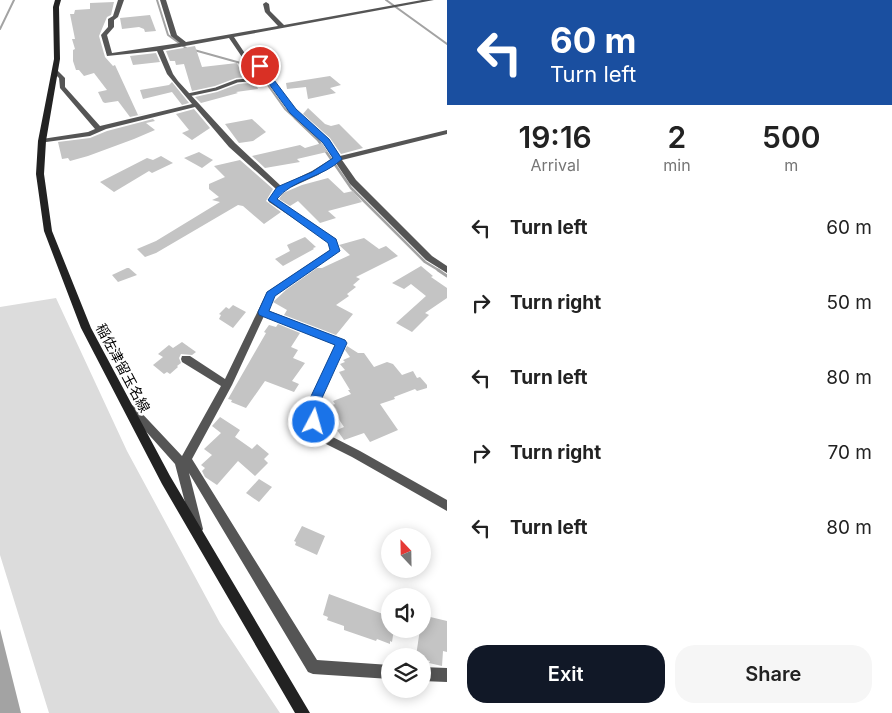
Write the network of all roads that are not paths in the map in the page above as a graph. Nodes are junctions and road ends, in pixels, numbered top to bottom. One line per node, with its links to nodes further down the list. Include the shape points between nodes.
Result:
1 (58, 0): 10 (main road, 稲佐津留玉名線)
2 (121, 0): 9 (street, via 115,17 111,19 111,27 104,35 109,54)
3 (162, 0): 8 (street, via 174,36)
4 (431, 0): 6 (street)
5 (266, 4): 6 (street, via 267,11)
6 (283, 27): 7 (street)
7 (231, 37): 8 (street); 11 (street, via 246,59 260,66)
8 (184, 44): 9 (street)
9 (159, 49): 12 (street, via 170,74)
10 (55, 71): 14 (street, via 62,78 62,87 70,99); 16 (main road, 稲佐津留玉名線)
11 (268, 78): 12 (lane, via 237,80); 17 (street, via 293,111 326,141)
12 (188, 95): 13 (street)
13 (196, 105): 14 (street); 18 (street, via 232,145)
14 (99, 129): 16 (street, via 90,134)
15 (447, 132): 17 (street)
16 (42, 141): 23 (main road, 稲佐津留玉名線, via 40,174 48,231 86,328)
17 (337, 159): 18 (street); 19 (street, via 360,189 429,258)
18 (280, 189): 20 (street, via 272,200 332,241 336,251 270,294)
19 (447, 270)
20 (263, 312): 22 (street); 25 (street, via 341,343 311,409 316,434)
21 (186, 359): 22 (street)
22 (227, 385): 24 (street)
23 (126, 404): 24 (street); 26 (main road, 稲佐津留玉名線)
24 (183, 460): 26 (street); 27 (street, via 313,667)
25 (447, 506)
26 (200, 537): 30 (main road, 稲佐津留玉名線)
27 (381, 671)
28 (431, 674): 29 (street)
29 (447, 675)
30 (303, 713)

